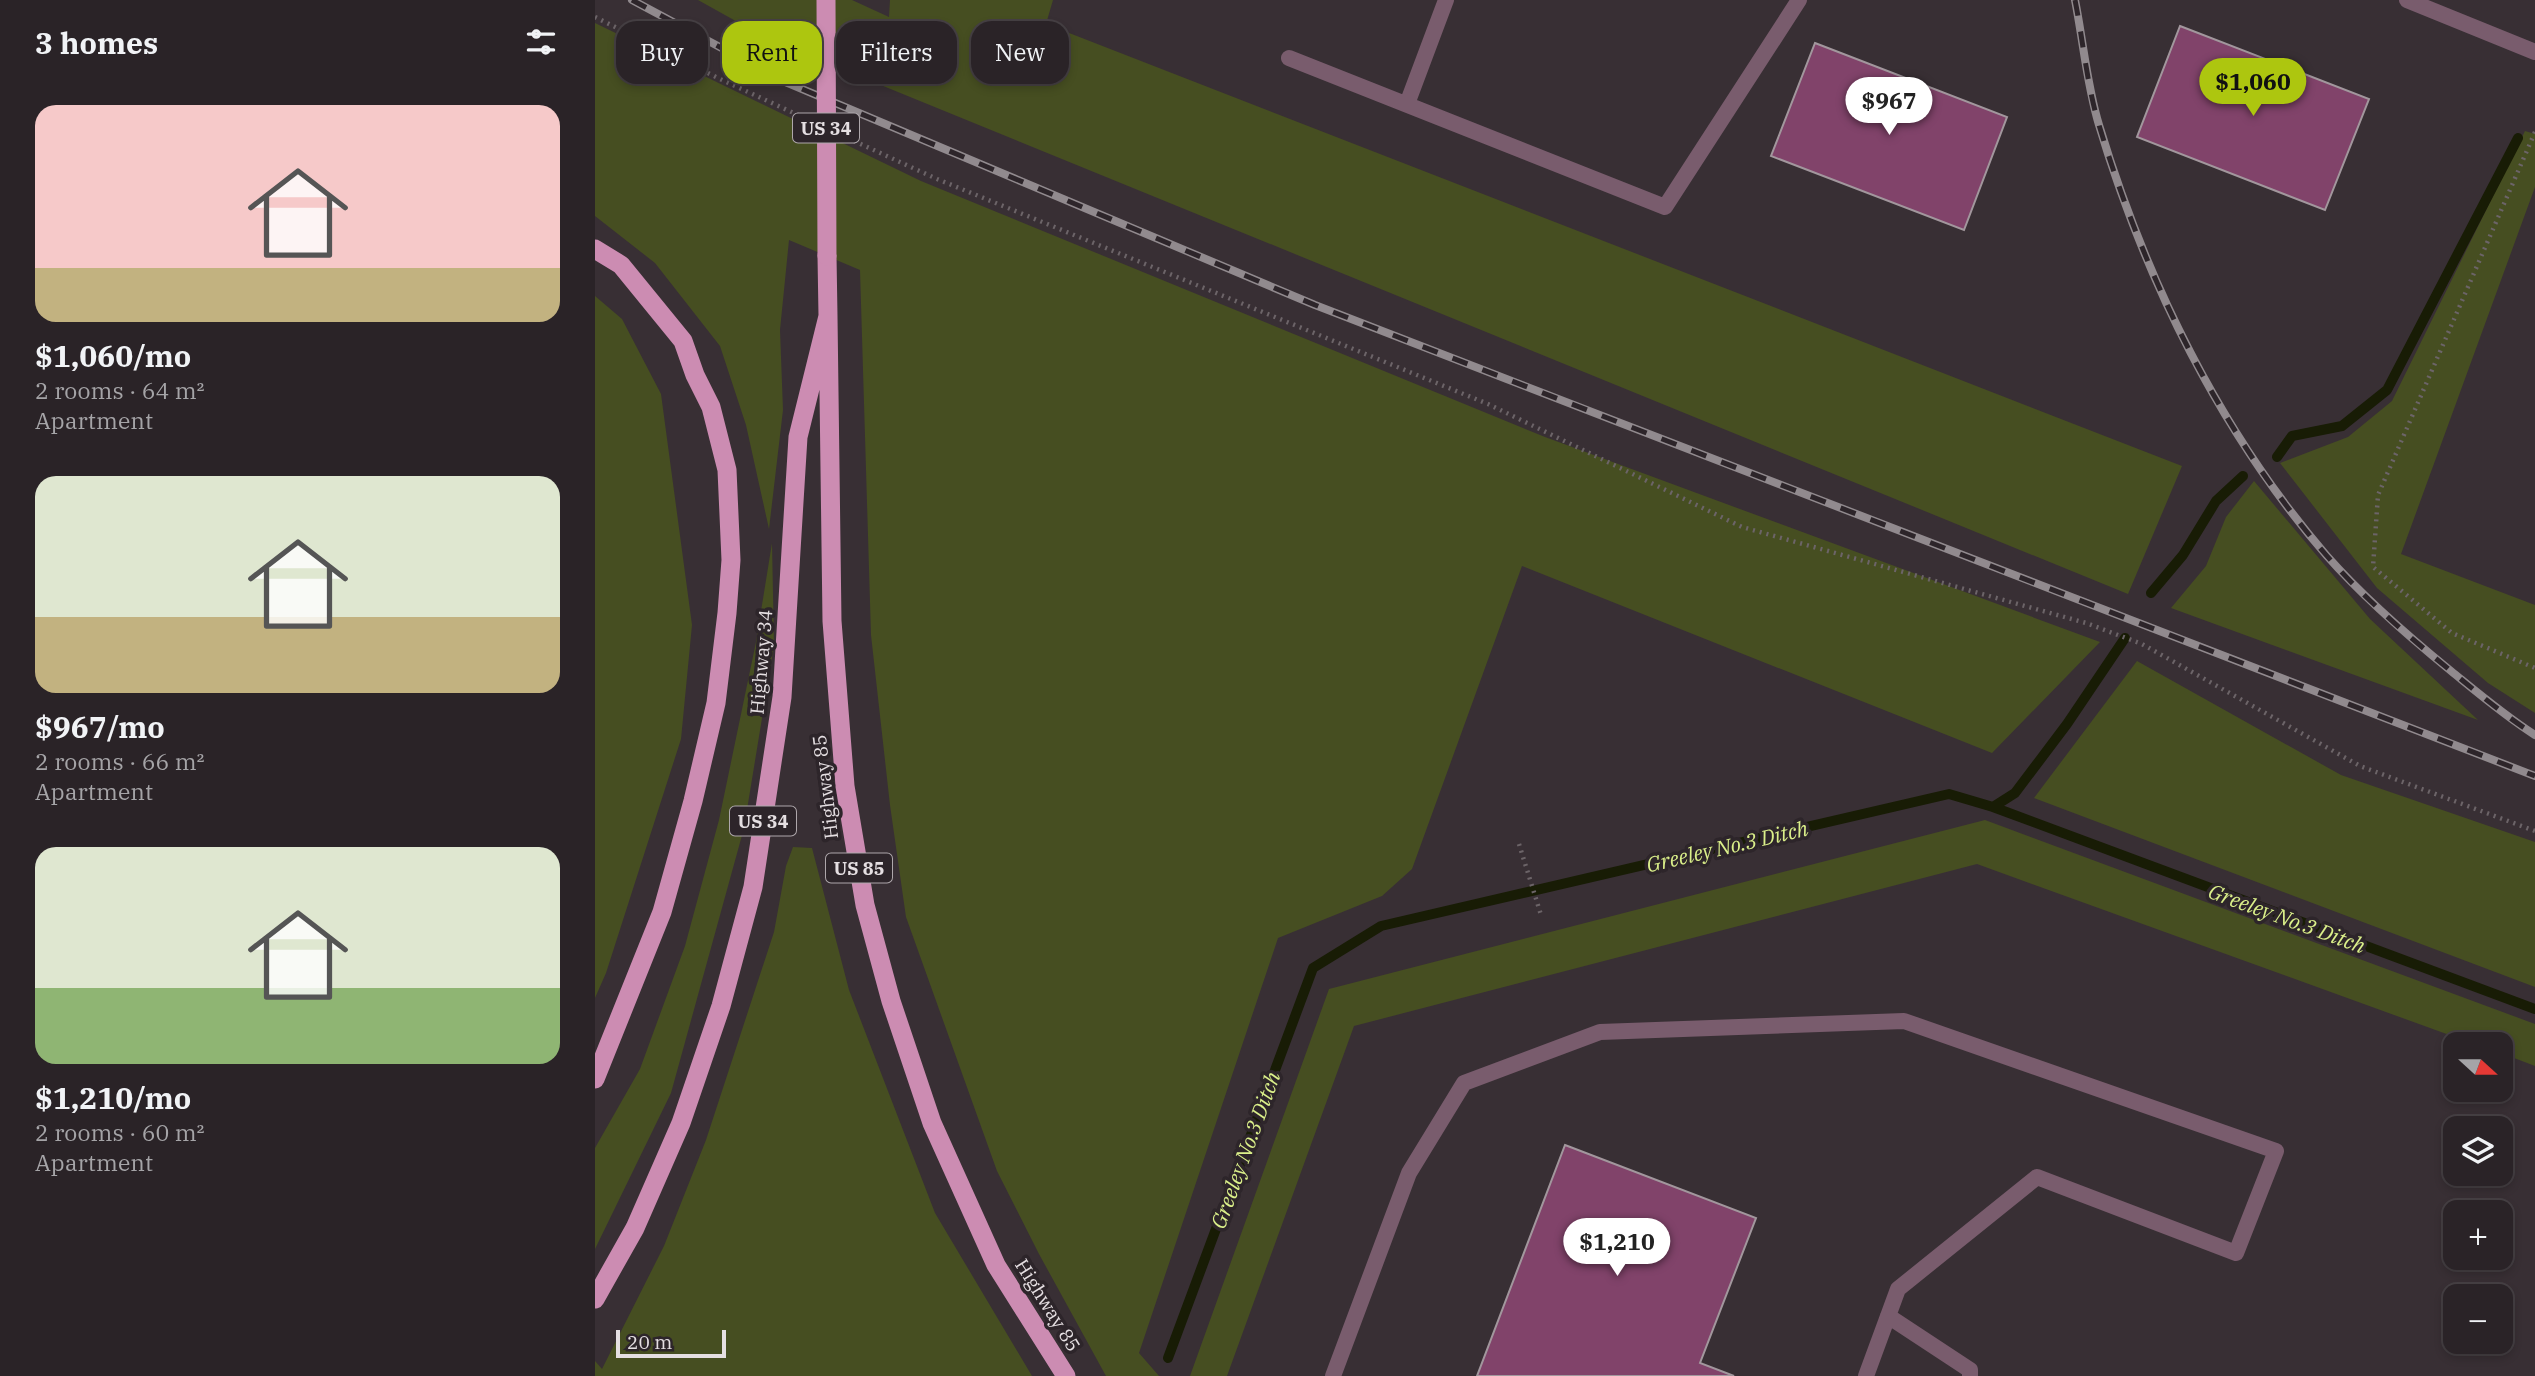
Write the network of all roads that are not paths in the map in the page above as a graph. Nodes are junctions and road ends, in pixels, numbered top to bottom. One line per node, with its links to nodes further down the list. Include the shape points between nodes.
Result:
1 (826, 0): 9 (highway, Highway 34 / US 34, bridge)
2 (1446, 0): 7 (lane)
3 (1799, 0): 7 (lane, via 1665,207)
4 (2407, 0): 5 (lane)
5 (2535, 52)
6 (1289, 58): 7 (lane)
7 (1407, 104)
8 (595, 249): 10 (highway, via 621,265 683,341 711,407 727,470 731,560 716,703 693,801 662,912)
9 (828, 316): 11 (highway, Highway 34 / US 34, via 798,437 782,696 753,887 721,1006 681,1123 635,1228); 13 (highway, Highway 85 / US 85, via 832,621 845,786 865,905 932,1123 996,1265)
10 (595, 1080)
11 (595, 1299)
12 (1888, 1316): 14 (lane, via 1898,1289 2037,1177 2236,1252 2276,1151 1904,1021 1600,1032 1464,1083 1409,1173); 15 (lane); 16 (lane, via 1971,1370)
13 (1066, 1376)
14 (1333, 1376)
15 (1866, 1376)
16 (1969, 1376)

